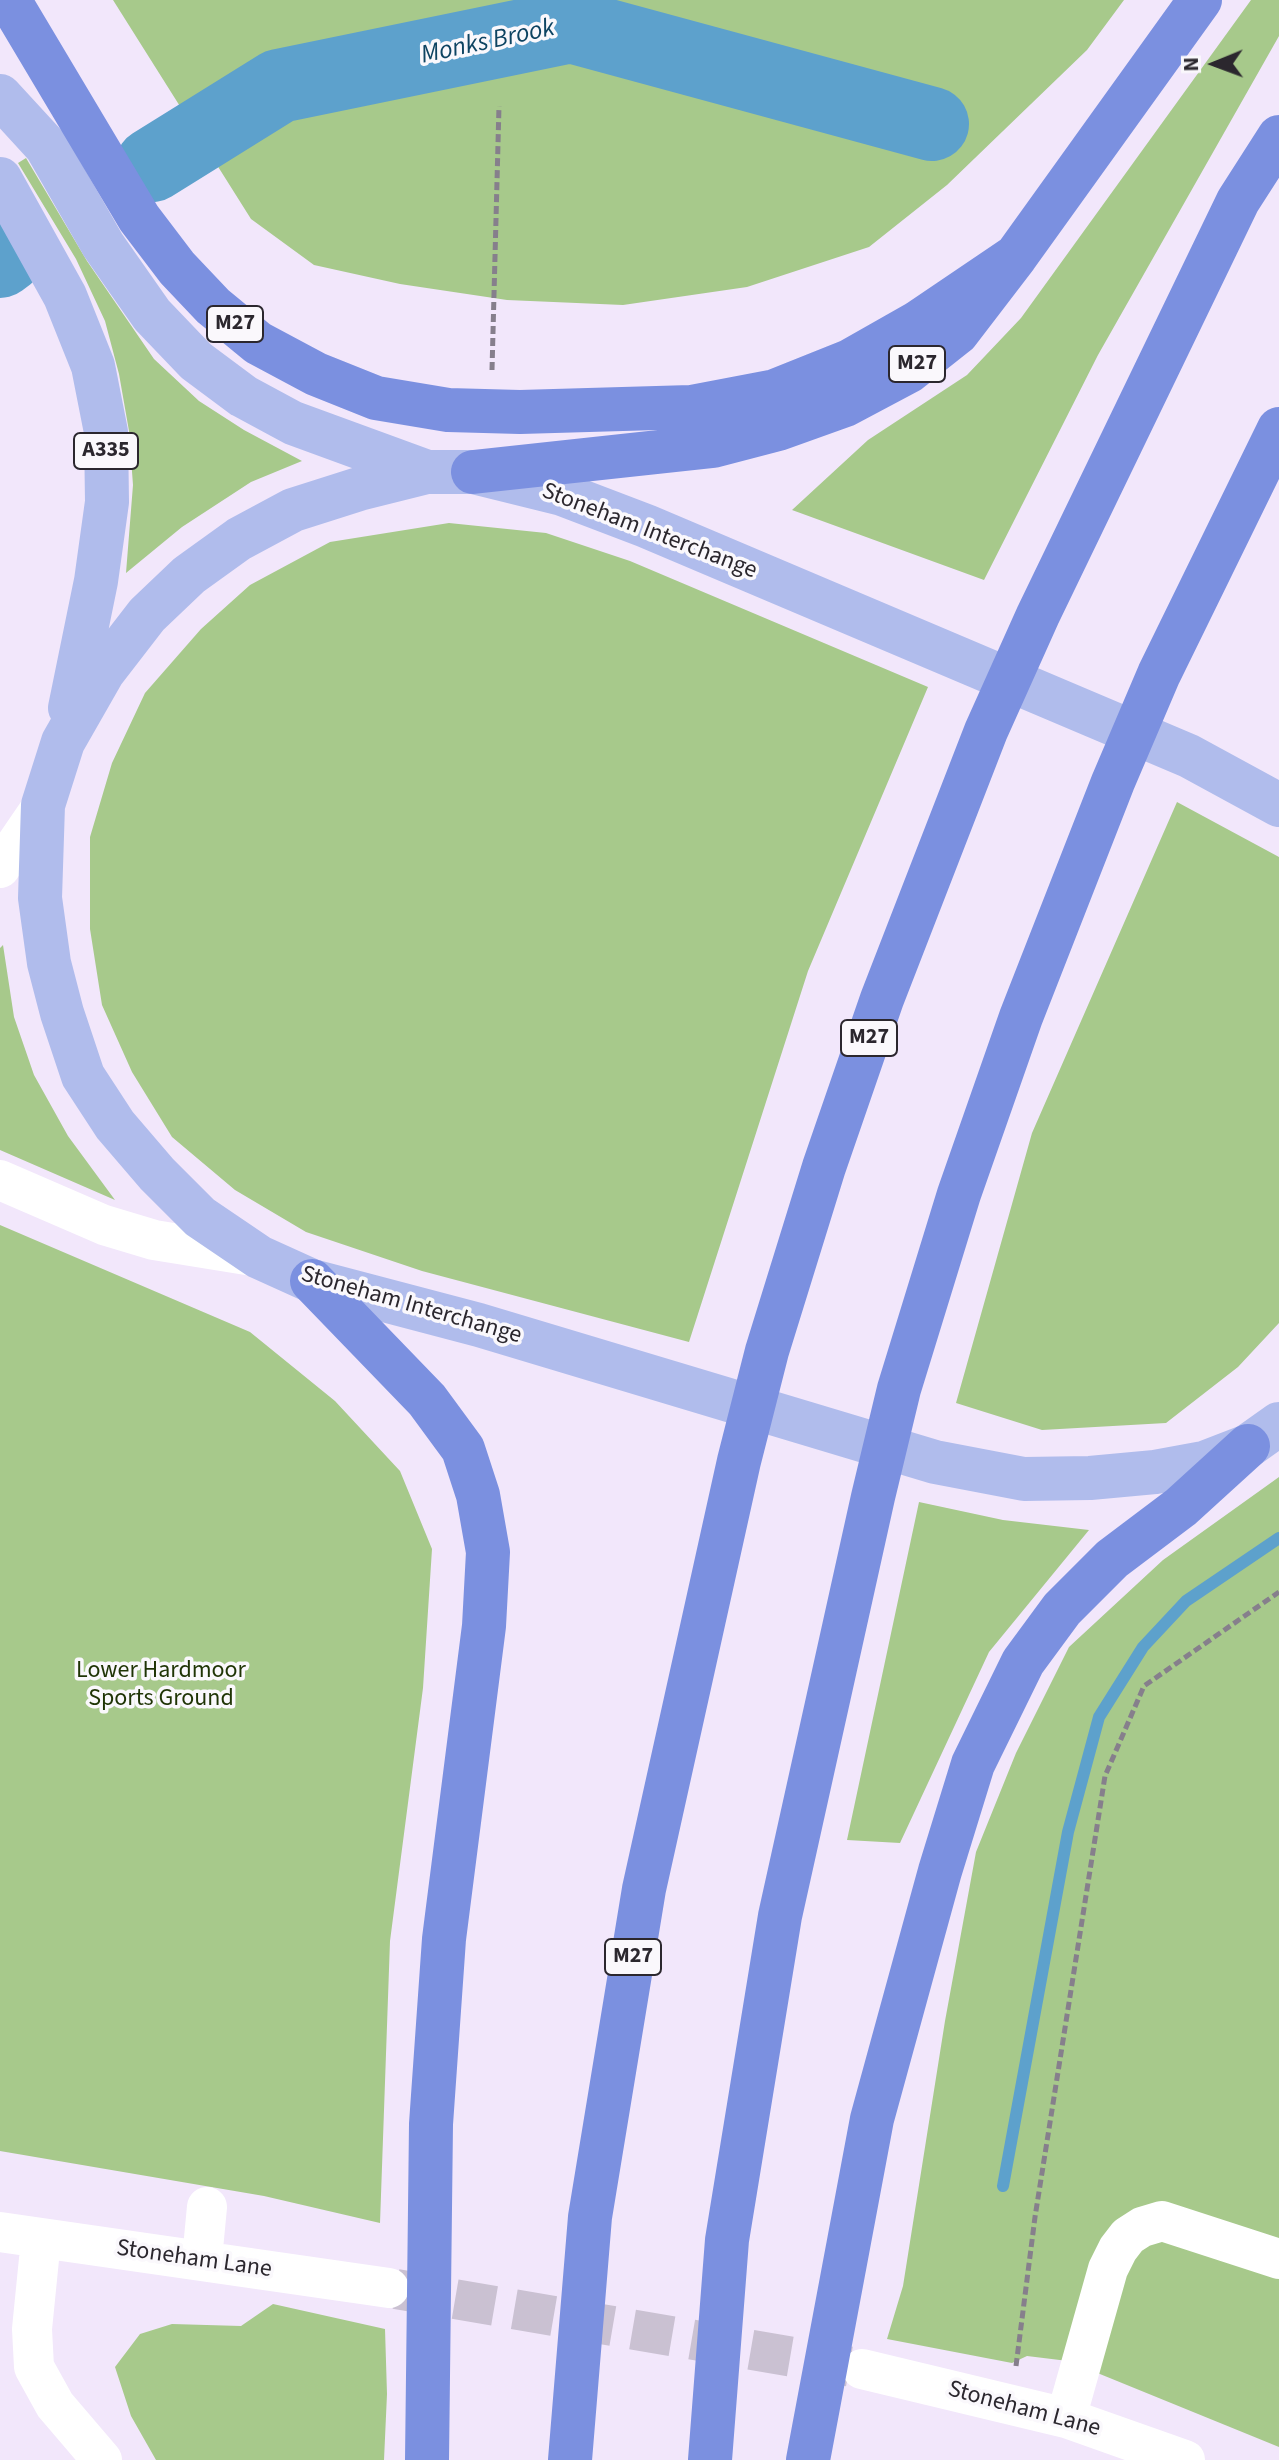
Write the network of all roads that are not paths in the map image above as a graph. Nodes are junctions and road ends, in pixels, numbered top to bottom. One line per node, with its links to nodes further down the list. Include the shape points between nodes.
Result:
1 (9, 0): 6 (highway, M27, via 139,218 177,268 258,343 376,398 491,411 691,407 775,391 850,361)
2 (1200, 0): 6 (highway, M27)
3 (0, 96): 8 (main road, via 46,146 103,245 152,315 196,361 243,396 293,423)
4 (1279, 137): 28 (highway, M27, via 1238,201 986,731 877,1013 767,1351 644,1889 590,2217)
5 (0, 179): 10 (main road, A335, via 65,296 93,366 106,432 107,502 100,555)
6 (1016, 256): 9 (highway, M27, via 957,333 909,371 845,405 713,446)
7 (1279, 429): 29 (highway, via 1159,674 1113,782 1021,1017 899,1389 780,1916 727,2240)
8 (427, 472): 9 (main road, Stoneham Interchange); 10 (main road, Stoneham Interchange, via 293,510 239,539 189,575 147,615 112,661)
9 (473, 472): 12 (main road, Stoneham Interchange, via 562,494 646,526 1189,756)
10 (63, 742): 11 (main road, Stoneham Interchange)
11 (43, 805): 13 (street); 15 (main road, Stoneham Interchange, via 40,898 49,963 83,1076 157,1174 200,1217)
12 (1279, 805)
13 (0, 868)
14 (0, 1180): 15 (street, via 129,1233)
15 (259, 1257): 16 (main road, Stoneham Interchange)
16 (312, 1281): 17 (main road, Stoneham Interchange, via 479,1325 935,1462 1024,1479 1155,1472 1204,1463); 27 (highway, via 427,1400 463,1449 488,1552 484,1626 439,2001 431,2124)
17 (1264, 1435): 30 (highway, via 1112,1559 1062,1609 1023,1662 973,1764 872,2119)
18 (207, 2207): 21 (street)
19 (0, 2232): 20 (street, Stoneham Lane)
20 (41, 2239): 21 (street, Stoneham Lane); 26 (street, via 32,2329 34,2367 55,2405)
21 (202, 2259): 23 (street, Stoneham Lane)
22 (1279, 2259): 25 (street, via 1162,2221 1128,2236 1108,2269)
23 (389, 2288)
24 (862, 2369): 25 (street, Stoneham Lane)
25 (1066, 2418): 31 (street, Stoneham Lane)
26 (102, 2460)
27 (427, 2460)
28 (570, 2460)
29 (710, 2460)
30 (808, 2460)
31 (1185, 2460)

